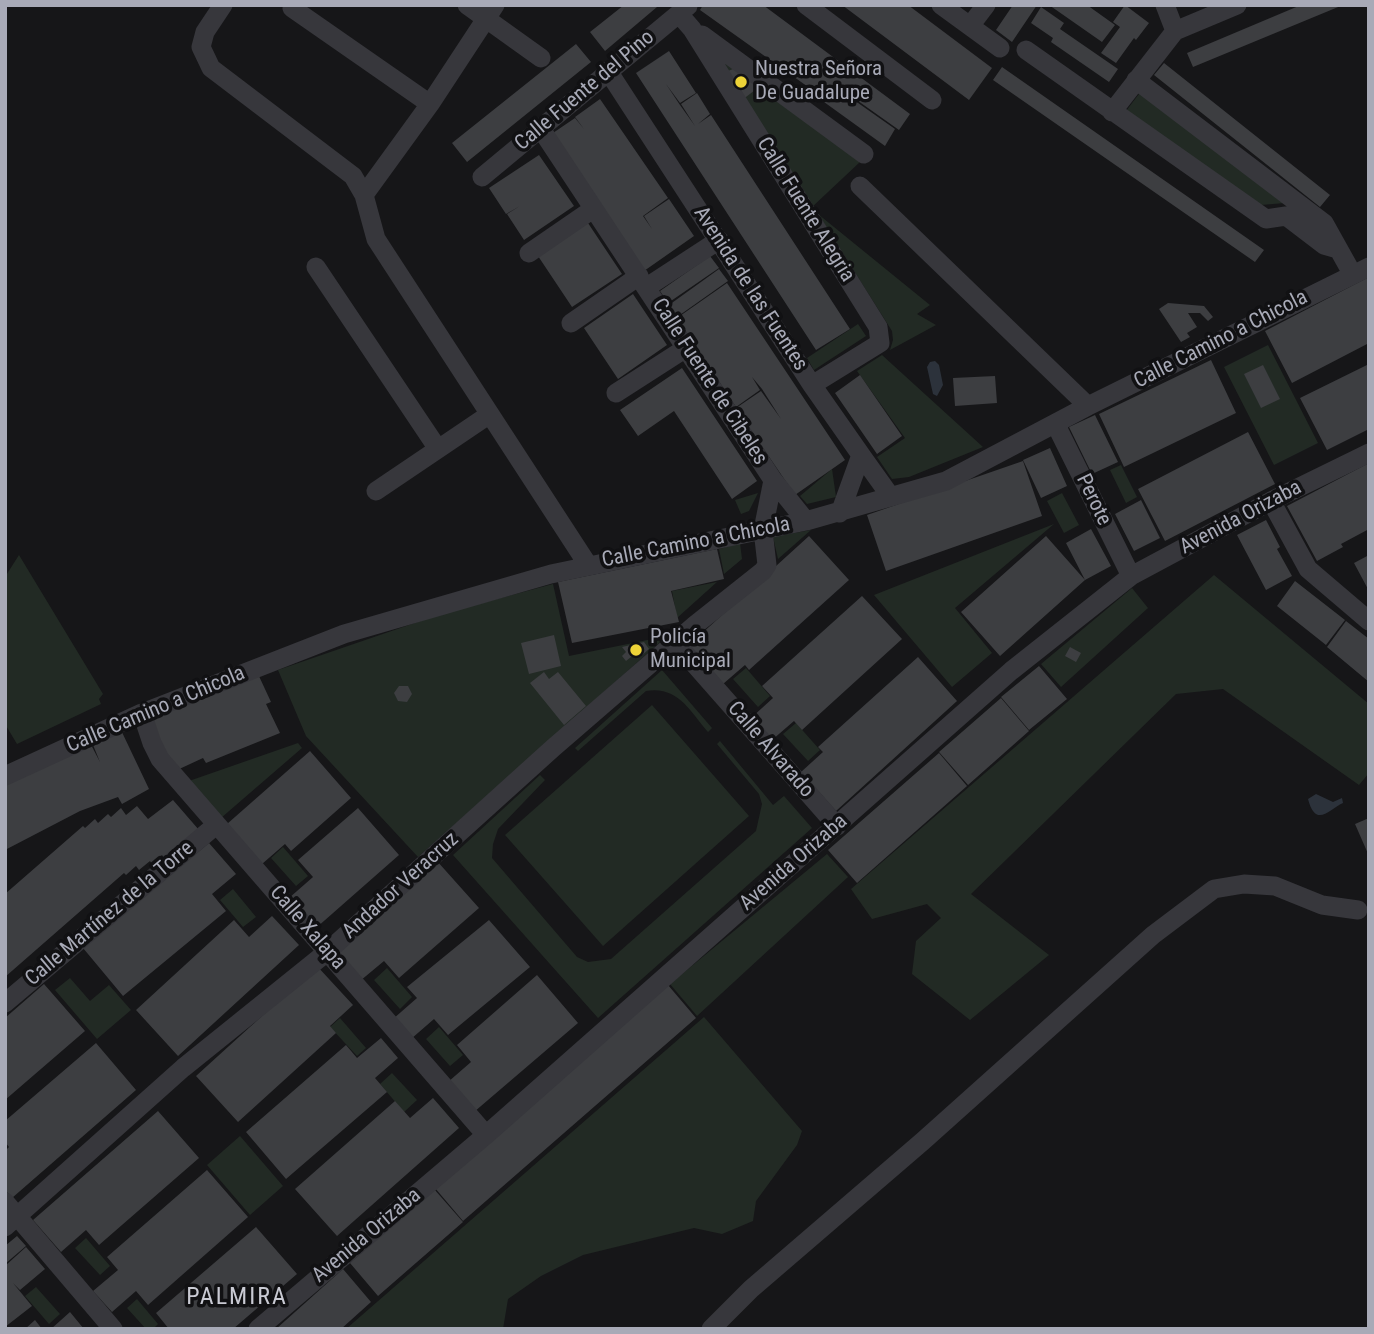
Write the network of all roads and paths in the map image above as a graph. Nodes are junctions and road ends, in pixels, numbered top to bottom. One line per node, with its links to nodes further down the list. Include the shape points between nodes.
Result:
1 (223, 5): 26 (street, via 201,47 211,68 353,176)
2 (467, 5): 10 (street)
3 (806, 5): 19 (street)
4 (942, 5): 11 (street)
5 (986, 5): 11 (street)
6 (1165, 5): 13 (street)
7 (1237, 5): 13 (street)
8 (292, 8): 20 (street)
9 (684, 9): 12 (street, Calle Fuente Alegria); 17 (street, Calle Fuente del Pino)
10 (491, 12): 16 (street); 20 (street)
11 (970, 26): 14 (street)
12 (692, 29): 23 (street); 36 (street, Calle Fuente Alegria, via 878,327 880,343)
13 (1175, 31): 18 (street)
14 (1000, 48)
15 (1026, 50): 21 (street)
16 (541, 58)
17 (608, 71): 22 (street, Calle Fuente del Pino); 28 (street, Avenida de las Fuentes)
18 (1136, 80): 21 (street); 29 (street, via 1324,223)
19 (932, 100)
20 (430, 104): 26 (street)
21 (1112, 112): 29 (street, via 1266,219 1286,216)
22 (541, 129): 24 (street, Calle Fuente del Pino); 27 (street, Calle Fuente de Cibeles)
23 (864, 154)
24 (482, 177)
25 (860, 186): 38 (street)
26 (364, 195): 39 (street, via 376,239)
27 (593, 209): 30 (street); 33 (street, Calle Fuente de Cibeles)
28 (719, 240): 33 (street); 36 (street, Avenida de las Fuentes)
29 (1338, 250): 32 (street)
30 (529, 253)
31 (316, 267): 41 (street)
32 (1361, 271): 38 (street, Calle Camino a Chicola)
33 (643, 282): 34 (street); 35 (street, Calle Fuente de Cibeles)
34 (571, 323)
35 (686, 348): 37 (street); 44 (street, Calle Fuente de Cibeles)
36 (812, 385): 43 (street, Avenida de las Fuentes)
37 (616, 393)
38 (1088, 406): 40 (street, Calle Camino a Chicola)
39 (490, 414): 41 (street); 51 (street)
40 (1056, 425): 46 (street, Calle Camino a Chicola, via 946,481); 52 (street, Perote)
41 (438, 449): 45 (street)
42 (1369, 453): 47 (street, Avenida Orizaba)
43 (861, 454): 46 (street, Avenida de las Fuentes); 48 (street)
44 (773, 480): 49 (street); 50 (street, Calle Fuente de Cibeles)
45 (376, 491)
46 (891, 498): 48 (street, Calle Camino a Chicola)
47 (1271, 501): 52 (street, Avenida Orizaba); 53 (street, via 1308,569)
48 (840, 513): 49 (street, Calle Camino a Chicola)
49 (806, 521): 50 (street, Calle Camino a Chicola)
50 (763, 530): 51 (street, Calle Camino a Chicola); 54 (street, Andador Veracruz, via 767,565 763,571)
51 (589, 565): 55 (street, Calle Camino a Chicola, via 344,634)
52 (1131, 576): 58 (street, Avenida Orizaba, via 1011,671)
53 (1369, 621)
54 (675, 642): 58 (street, Calle Alvarado); 60 (street, Andador Veracruz)
55 (142, 713): 56 (street, Calle Camino a Chicola); 57 (street, Calle Xalapa, via 160,759)
56 (5, 776)
57 (216, 825): 60 (street, Calle Xalapa); 61 (street, Calle Martínez de la Torre)
58 (837, 826): 62 (street, Avenida Orizaba)
59 (1359, 910): 66 (street, via 1322,905 1275,886 1244,884 1214,889 1143,944)
60 (327, 952): 62 (street, Calle Xalapa); 63 (street, Andador Veracruz)
61 (7, 998)
62 (486, 1135): 65 (street, Avenida Orizaba)
63 (9, 1215): 64 (street)
64 (113, 1329)
65 (258, 1329)
66 (711, 1329)

